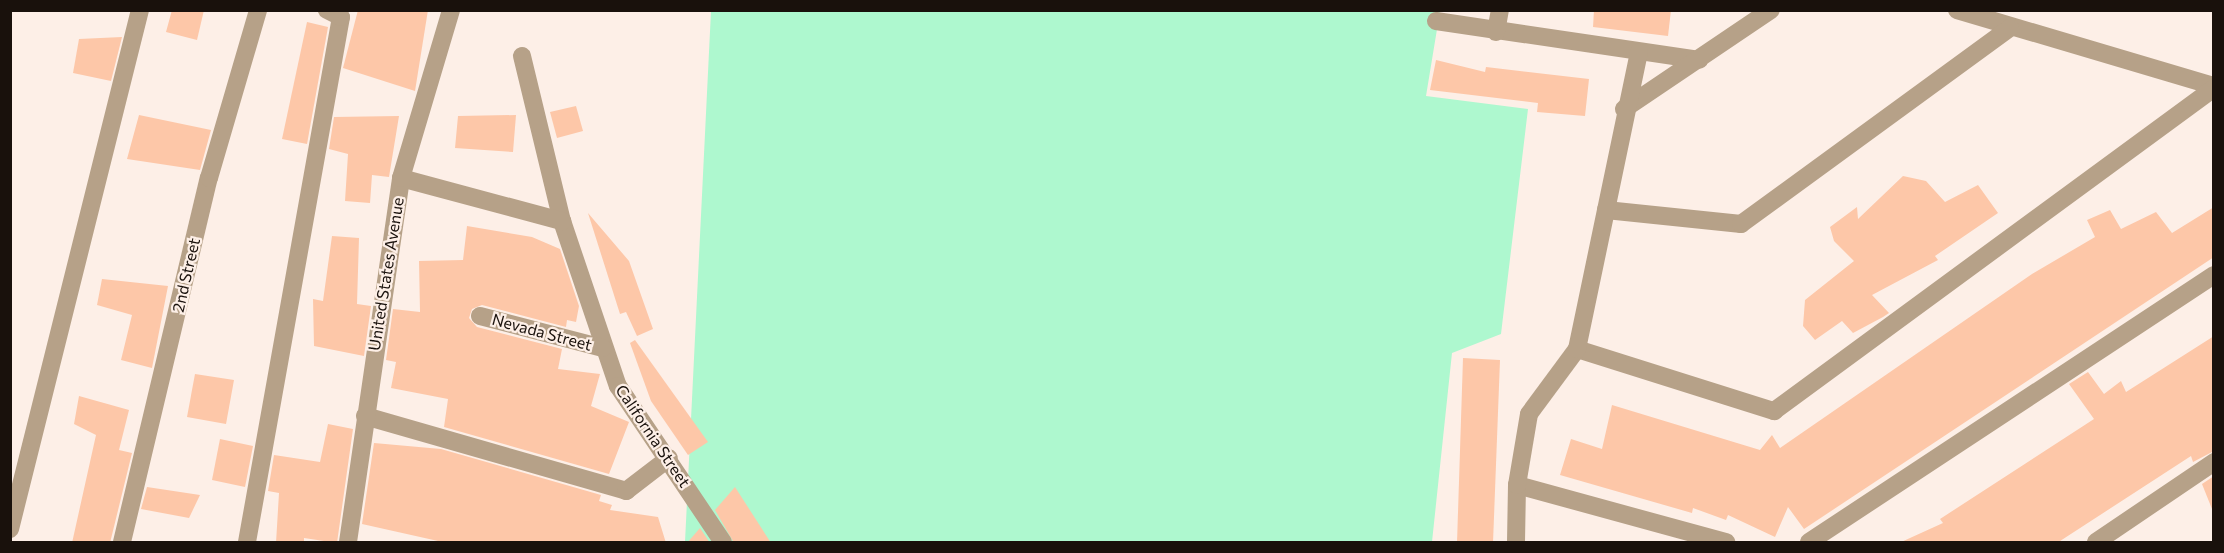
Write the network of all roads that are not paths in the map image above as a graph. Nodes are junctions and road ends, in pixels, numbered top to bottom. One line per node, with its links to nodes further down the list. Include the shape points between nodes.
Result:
1 (140, 10): 27 (street)
2 (258, 10): 29 (street, 2nd Street, via 209,178)
3 (327, 10): 30 (street, via 341,17)
4 (451, 10): 16 (street, United States Avenue)
5 (1500, 10): 10 (street)
6 (1771, 10): 13 (street)
7 (1957, 10): 9 (street)
8 (1436, 21): 10 (street)
9 (2010, 28): 14 (street); 17 (street, via 1741,224)
10 (1496, 32): 11 (street)
11 (1639, 52): 13 (street); 15 (street)
12 (522, 56): 18 (street, California Street)
13 (1699, 60): 15 (street)
14 (2214, 87): 22 (street, via 1774,411)
15 (1624, 109): 17 (street)
16 (400, 178): 18 (street); 23 (street, United States Avenue)
17 (1606, 210): 22 (street)
18 (562, 221): 21 (street, California Street)
19 (2214, 275): 34 (street)
20 (480, 316): 21 (street, Nevada Street)
21 (603, 348): 24 (street, California Street, via 618,386)
22 (1577, 349): 26 (street, via 1528,414)
23 (365, 416): 24 (street, via 626,491); 28 (street, United States Avenue)
24 (669, 458): 31 (street, California Street)
25 (2214, 462): 35 (street)
26 (1517, 485): 32 (street); 33 (street)
27 (10, 529)
28 (352, 541)
29 (122, 543)
30 (247, 543)
31 (723, 543)
32 (1516, 543)
33 (1726, 543)
34 (1809, 543)
35 (2096, 543)

